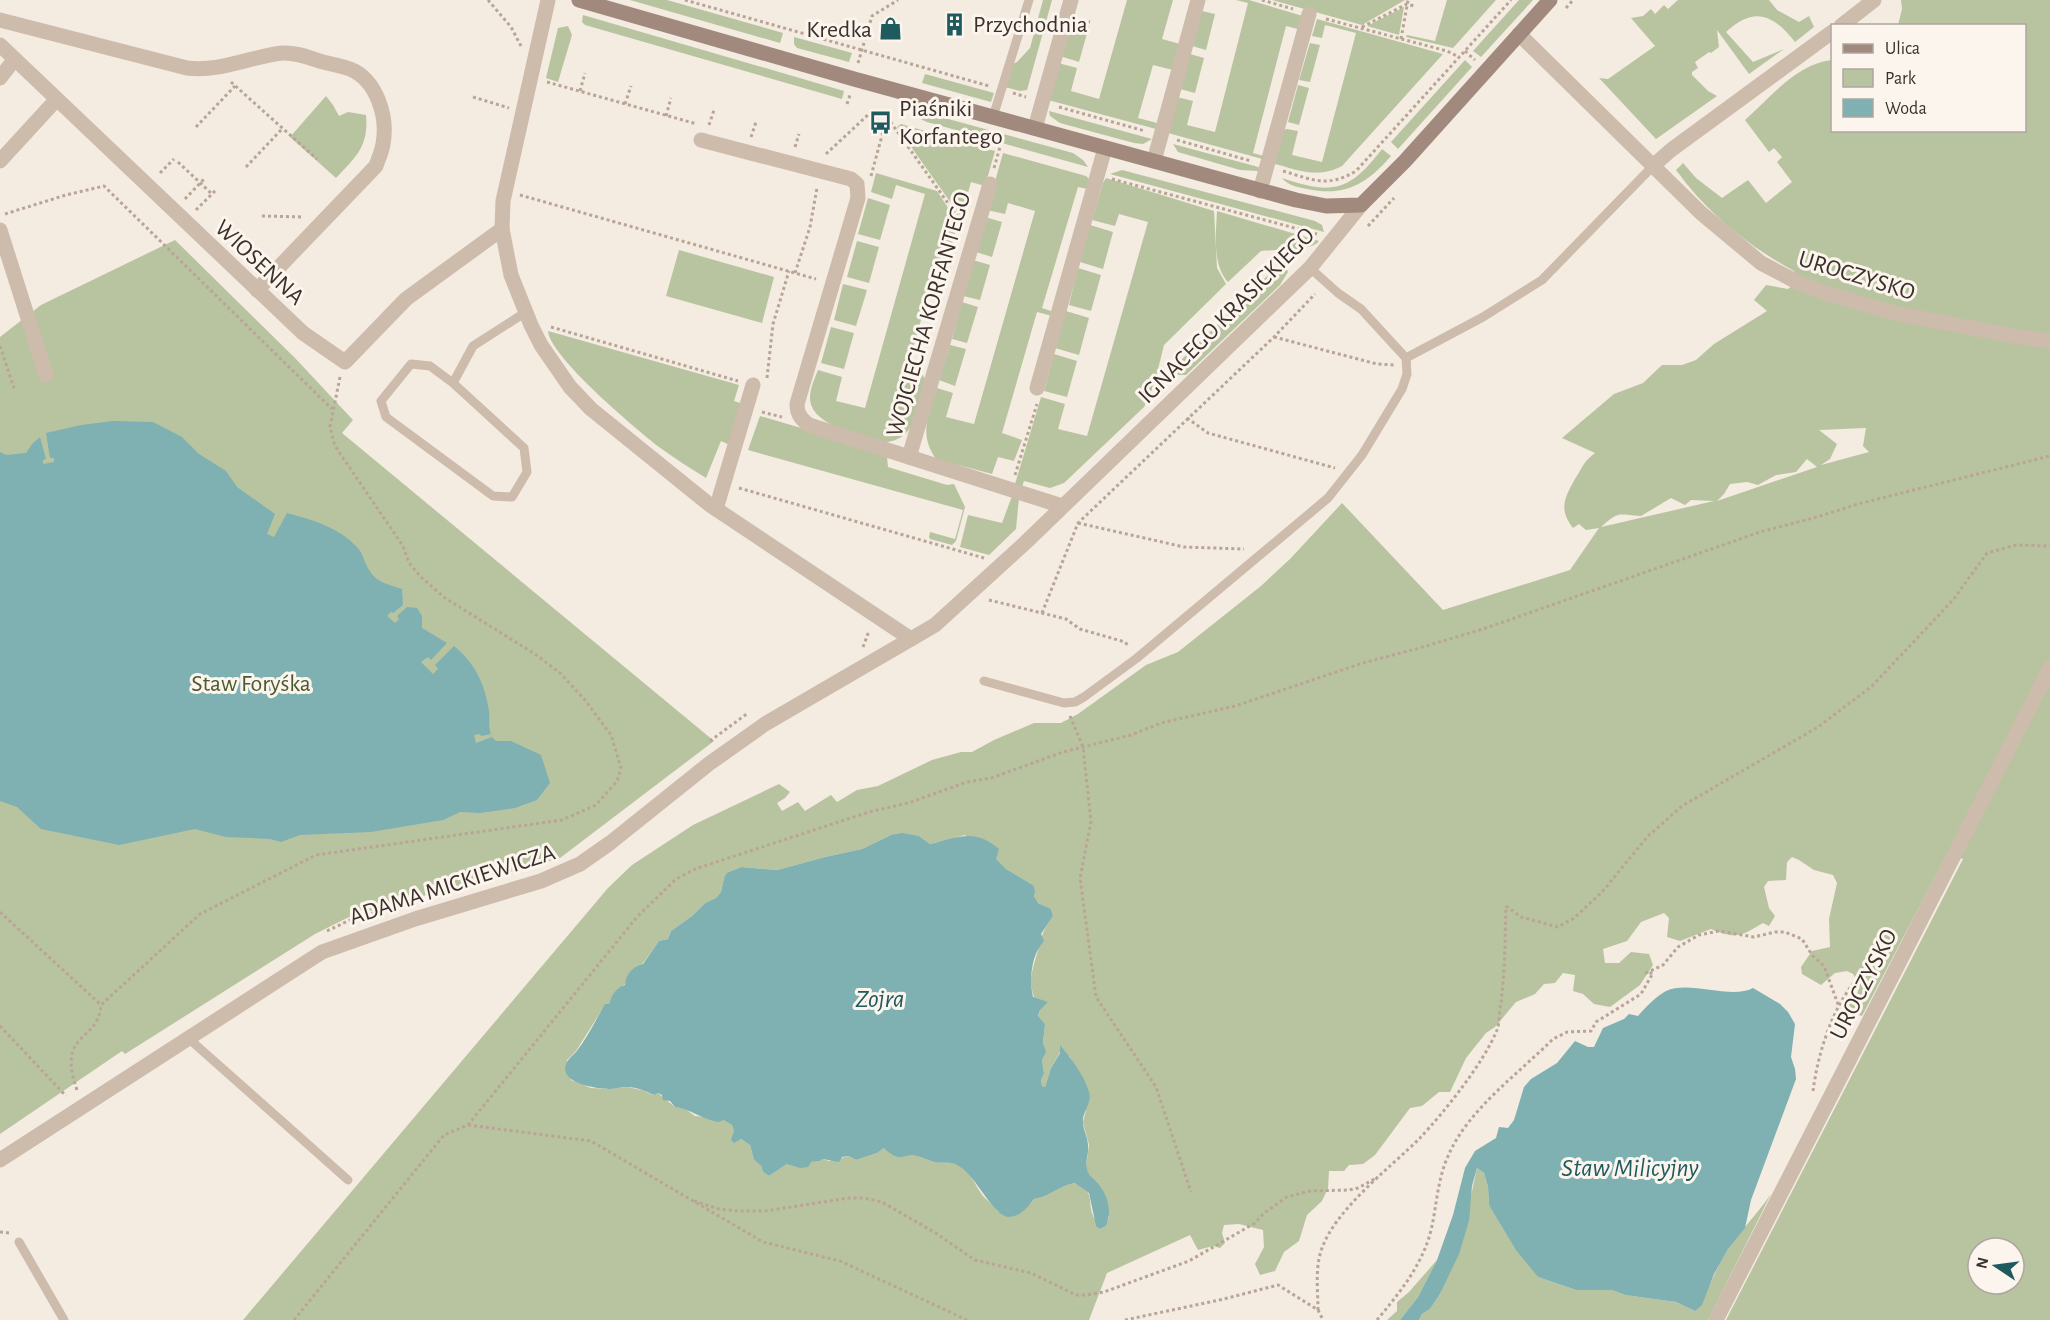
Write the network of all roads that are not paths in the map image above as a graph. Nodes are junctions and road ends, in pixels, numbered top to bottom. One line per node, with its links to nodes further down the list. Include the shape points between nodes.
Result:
1 (548, 0): 28 (street, via 502,201)
2 (579, 0): 17 (street)
3 (1029, 0): 17 (lane)
4 (1071, 0): 18 (street)
5 (1198, 0): 22 (street)
6 (1550, 0): 12 (street, IGNACEGO KRASICKIEGO)
7 (1874, 0): 10 (street)
8 (1309, 14): 25 (street)
9 (0, 20): 30 (street, via 187,68 215,69 291,53 360,75 380,102 384,120 383,145 376,166)
10 (1844, 24)
11 (1831, 33): 23 (street)
12 (1519, 34): 23 (street, UROCZYSKO); 26 (street, IGNACEGO KRASICKIEGO)
13 (0, 45): 14 (street, WIOSENNA)
14 (14, 60): 15 (street); 16 (street, WIOSENNA)
15 (0, 78)
16 (56, 99): 21 (street); 30 (street, WIOSENNA)
17 (993, 117): 18 (street)
18 (1035, 128): 20 (street)
19 (702, 131): 38 (street, WOJCIECHA KORFANTEGO, via 821,165 857,184 858,198 797,411 809,425)
20 (1106, 148): 22 (street); 37 (street)
21 (0, 161)
22 (1154, 161): 25 (street)
23 (1654, 165): 32 (street, UROCZYSKO, via 1732,240 1761,263 1797,282 1894,313); 33 (lane, via 1542,280)
24 (991, 179): 38 (street, WOJCIECHA KORFANTEGO)
25 (1260, 190): 26 (street, via 1326,206)
26 (1361, 205): 29 (street, IGNACEGO KRASICKIEGO)
27 (0, 230): 34 (street)
28 (502, 230): 30 (street, WIOSENNA, via 406,299 345,362 303,333); 31 (street, via 512,275)
29 (1310, 268): 33 (lane, via 1361,309); 39 (street, IGNACEGO KRASICKIEGO)
30 (257, 290)
31 (526, 312): 35 (lane, via 473,346); 40 (street, via 552,364 584,402)
32 (2050, 340)
33 (1406, 358): 43 (lane, via 1407,374 1402,389 1362,455 1328,498 1137,658 1075,702 1064,703)
34 (46, 375)
35 (453, 383): 35 (lane, via 430,366 411,364 381,401 386,417 493,496 512,497 527,472 524,448)
36 (753, 385): 40 (street)
37 (1037, 388)
38 (909, 457): 39 (street, WOJCIECHA KORFANTEGO)
39 (1062, 506): 41 (street, IGNACEGO KRASICKIEGO, via 969,596 935,625)
40 (716, 509): 41 (street)
41 (911, 639): 44 (street, ADAMA MICKIEWICZA, via 765,724 580,864 542,881 322,952)
42 (2050, 668): 49 (street, UROCZYSKO)
43 (984, 681)
44 (188, 1038): 45 (street, ADAMA MICKIEWICZA); 46 (lane)
45 (0, 1160)
46 (348, 1180)
47 (19, 1242): 48 (lane)
48 (64, 1320)
49 (1716, 1320)

